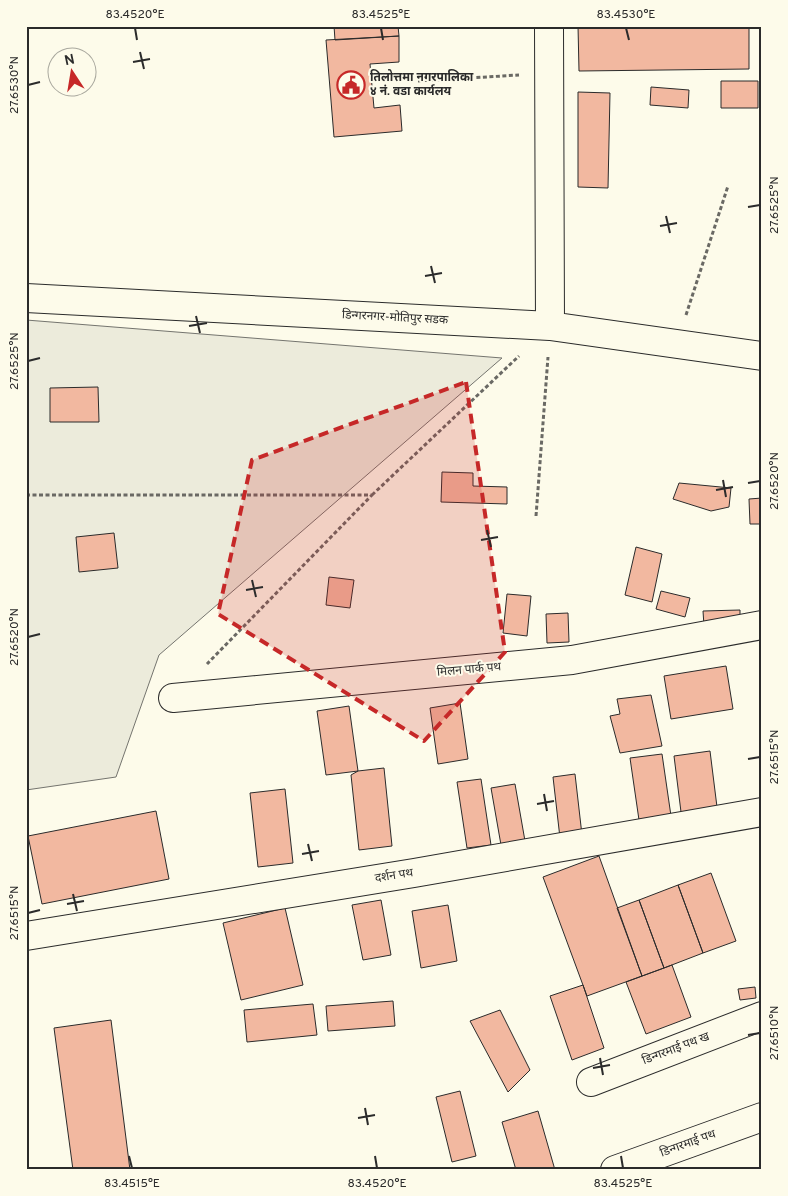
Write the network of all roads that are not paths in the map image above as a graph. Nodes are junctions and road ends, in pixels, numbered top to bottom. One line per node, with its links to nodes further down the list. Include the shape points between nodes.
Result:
1 (549, 26): 3 (street)
2 (26, 298): 3 (street, डिन्गरनगर-मोतिपुर सडक)
3 (550, 326): 4 (street, डिन्गरनगर-मोतिपुर सडक)
4 (762, 356)
5 (762, 626): 6 (street, मिलन पार्क पथ, via 572,660)
6 (173, 698)
7 (762, 812): 8 (street, दर्शन पथ)
8 (26, 936)
9 (762, 1016): 10 (street, डिन्गरमाई पथ ख)
10 (590, 1082)
11 (762, 1117): 12 (street, डिन्गरमाई पथ)
12 (614, 1170)

